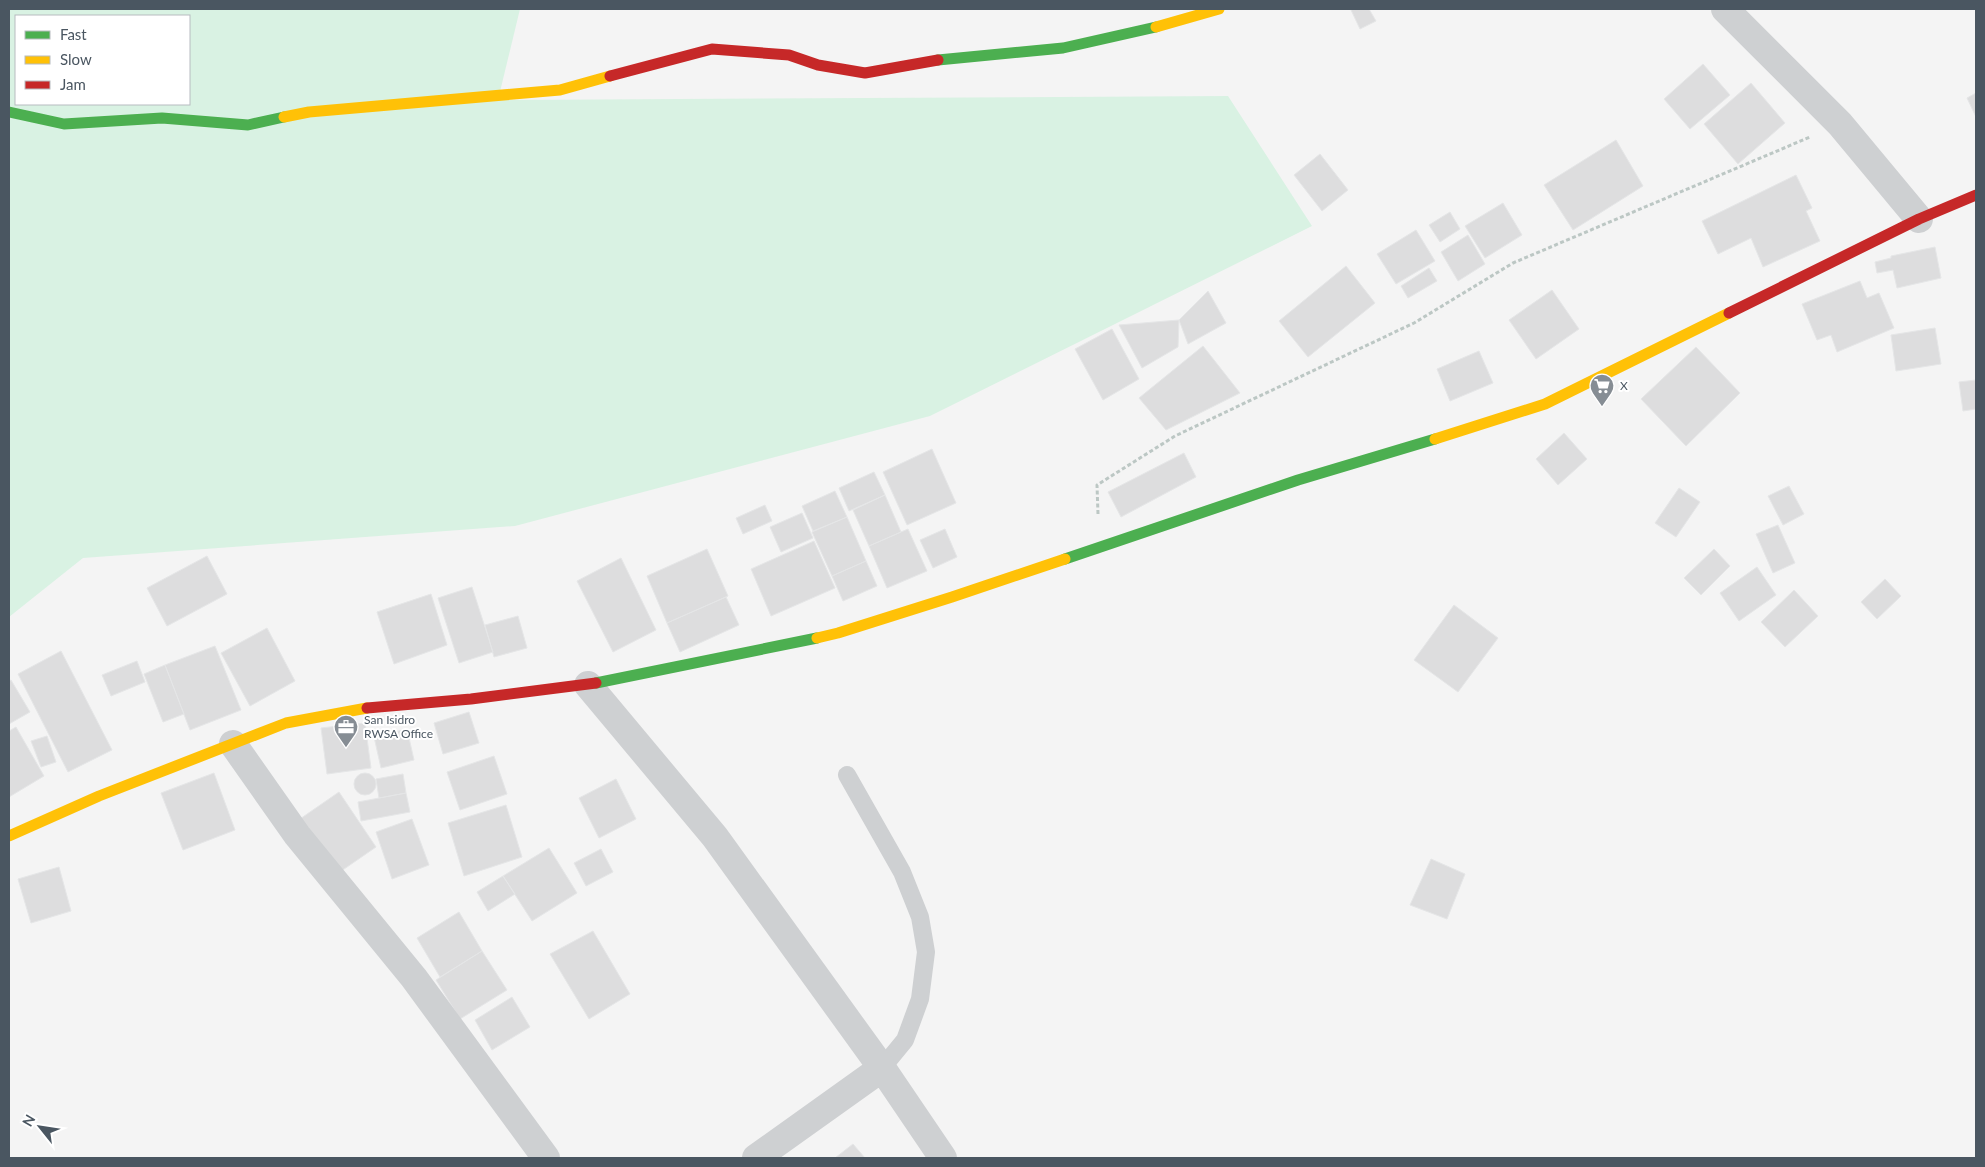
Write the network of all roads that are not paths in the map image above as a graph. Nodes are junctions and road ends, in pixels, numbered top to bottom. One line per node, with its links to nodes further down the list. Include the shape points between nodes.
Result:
1 (1220, 9): 3 (street, via 1063,48 942,59 865,73 818,65 789,55 712,49 560,90 309,112 248,125 162,118 64,124)
2 (1725, 9): 5 (street, via 1840,124)
3 (9, 112)
4 (1976, 195): 5 (street)
5 (1919, 219): 6 (street, via 1545,404 1298,480 952,597 838,632)
6 (588, 685): 7 (street, via 362,708 286,723); 10 (street, via 715,837)
7 (233, 744): 9 (street, via 99,796); 11 (street, via 297,835 414,978)
8 (847, 775): 10 (lane, via 902,872 920,917 926,952 920,999 904,1040)
9 (9, 836)
10 (882, 1068): 12 (street); 13 (street)
11 (546, 1158)
12 (756, 1158)
13 (943, 1158)

